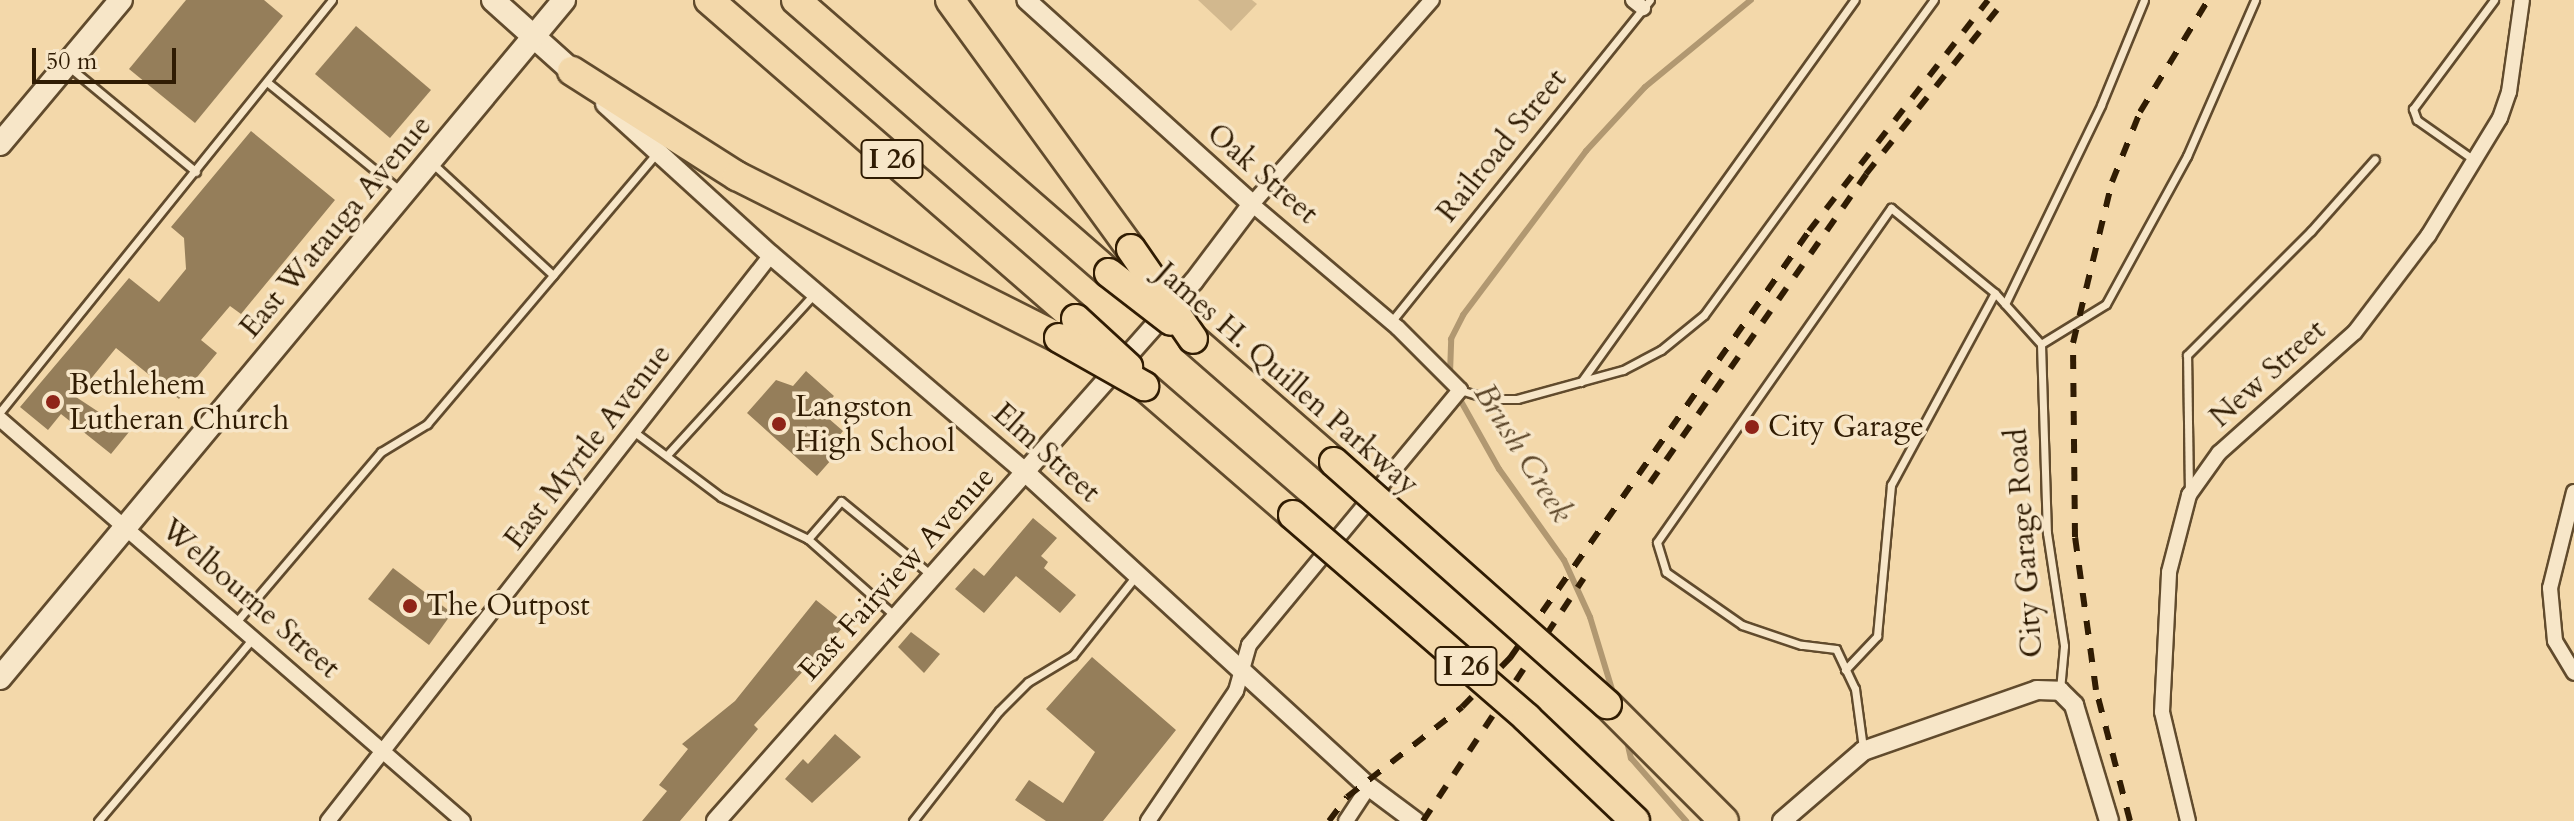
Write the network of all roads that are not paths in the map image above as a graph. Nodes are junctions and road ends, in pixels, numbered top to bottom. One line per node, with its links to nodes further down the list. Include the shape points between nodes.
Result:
1 (121, 0): 19 (main road)
2 (317, 0): 17 (lane)
3 (493, 0): 18 (main road, Elm Street)
4 (564, 0): 18 (main road, East Watauga Avenue)
5 (709, 0): 36 (highway, I 26)
6 (796, 0): 38 (highway, James H. Quillen Parkway / I 26, bridge)
7 (950, 0): 38 (highway, bridge)
8 (1026, 0): 29 (street, Oak Street)
9 (1432, 0): 29 (street, East Fairview Avenue)
10 (1854, 0): 39 (lane)
11 (1934, 0): 39 (lane, via 1704,315 1661,350)
12 (2144, 0): 34 (lane, via 2101,105)
13 (2255, 0): 37 (lane, via 2187,156 2106,304)
14 (2494, 0): 25 (lane, via 2413,109 2417,120)
15 (2522, 0): 25 (street, New Street, via 2509,92)
16 (1642, 3): 35 (lane, Railroad Street)
17 (329, 4): 21 (lane)
18 (535, 35): 20 (main road, Elm Street); 26 (main road, East Watauga Avenue)
19 (67, 65): 22 (main road); 27 (lane)
20 (572, 71): 23 (street, Elm Street); 36 (highway, via 737,176)
21 (267, 82): 27 (lane); 28 (lane)
22 (0, 144)
23 (657, 152): 30 (street, Elm Street); 31 (lane)
24 (2375, 159): 47 (lane, via 2187,355)
25 (2474, 160): 47 (street, New Street, via 2428,236 2355,332 2219,453)
26 (430, 161): 28 (main road, East Watauga Avenue); 31 (lane)
27 (196, 172): 41 (lane)
28 (404, 193): 48 (main road, East Watauga Avenue)
29 (1252, 204): 35 (street, Oak Street); 45 (street, East Fairview Avenue, via 1194,281)
30 (771, 255): 32 (street, Elm Street); 43 (street, East Myrtle Avenue)
31 (553, 275): 53 (lane, via 427,424 381,452)
32 (815, 293): 44 (lane); 45 (street, Elm Street)
33 (1995, 293): 34 (lane); 56 (lane, via 1891,485 1877,636); 56 (lane, via 1891,208 1657,542 1666,572 1742,625 1801,645 1836,649)
34 (2005, 304): 37 (lane)
35 (1391, 322): 40 (street, Oak Street)
36 (1067, 328): 71 (highway, I 26, bridge, via 1155,395 1527,718)
37 (2041, 344): 59 (lane, City Garage Road, via 2047,533 2064,646)
38 (1202, 348): 72 (highway, James H. Quillen Parkway / I 26, bridge, via 1607,704)
39 (1580, 384): 40 (lane, via 1517,399 1489,399)
40 (1460, 390): 55 (street, via 1318,557 1249,645)
41 (0, 412)
42 (0, 419): 48 (street, Welbourne Street)
43 (633, 431): 44 (lane); 60 (street, East Myrtle Avenue)
44 (667, 455): 49 (lane, via 721,497)
45 (1025, 472): 50 (street, East Fairview Avenue); 51 (street, Elm Street)
46 (2574, 492): 57 (street, via 2550,588 2555,641)
47 (2189, 495): 75 (street, New Street, via 2169,572 2162,712)
48 (127, 525): 53 (street, Welbourne Street); 58 (main road, East Watauga Avenue)
49 (808, 539): 50 (lane, via 841,501); 52 (lane)
50 (933, 576): 52 (street, East Fairview Avenue)
51 (1135, 577): 55 (street, Elm Street); 67 (lane, via 1073,655 1028,682 999,711)
52 (896, 617): 66 (street, East Fairview Avenue)
53 (237, 621): 54 (street, Welbourne Street)
54 (254, 636): 60 (street, Welbourne Street); 63 (lane)
55 (1240, 666): 62 (street, Elm Street); 68 (street, via 1236,691)
56 (1845, 670): 61 (lane, via 1855,689)
57 (2574, 673)
58 (0, 678)
59 (2060, 691): 61 (street, via 2037,690); 74 (street, via 2074,705)
60 (384, 751): 64 (street, East Myrtle Avenue); 65 (street, Welbourne Street)
61 (1863, 751): 73 (street)
62 (1369, 786): 69 (street); 70 (street, Elm Street)
63 (98, 821)
64 (328, 821)
65 (463, 821)
66 (716, 821)
67 (913, 821)
68 (1148, 821)
69 (1346, 821)
70 (1415, 821)
71 (1635, 821)
72 (1724, 821)
73 (1782, 821)
74 (2109, 821)
75 (2188, 821)

